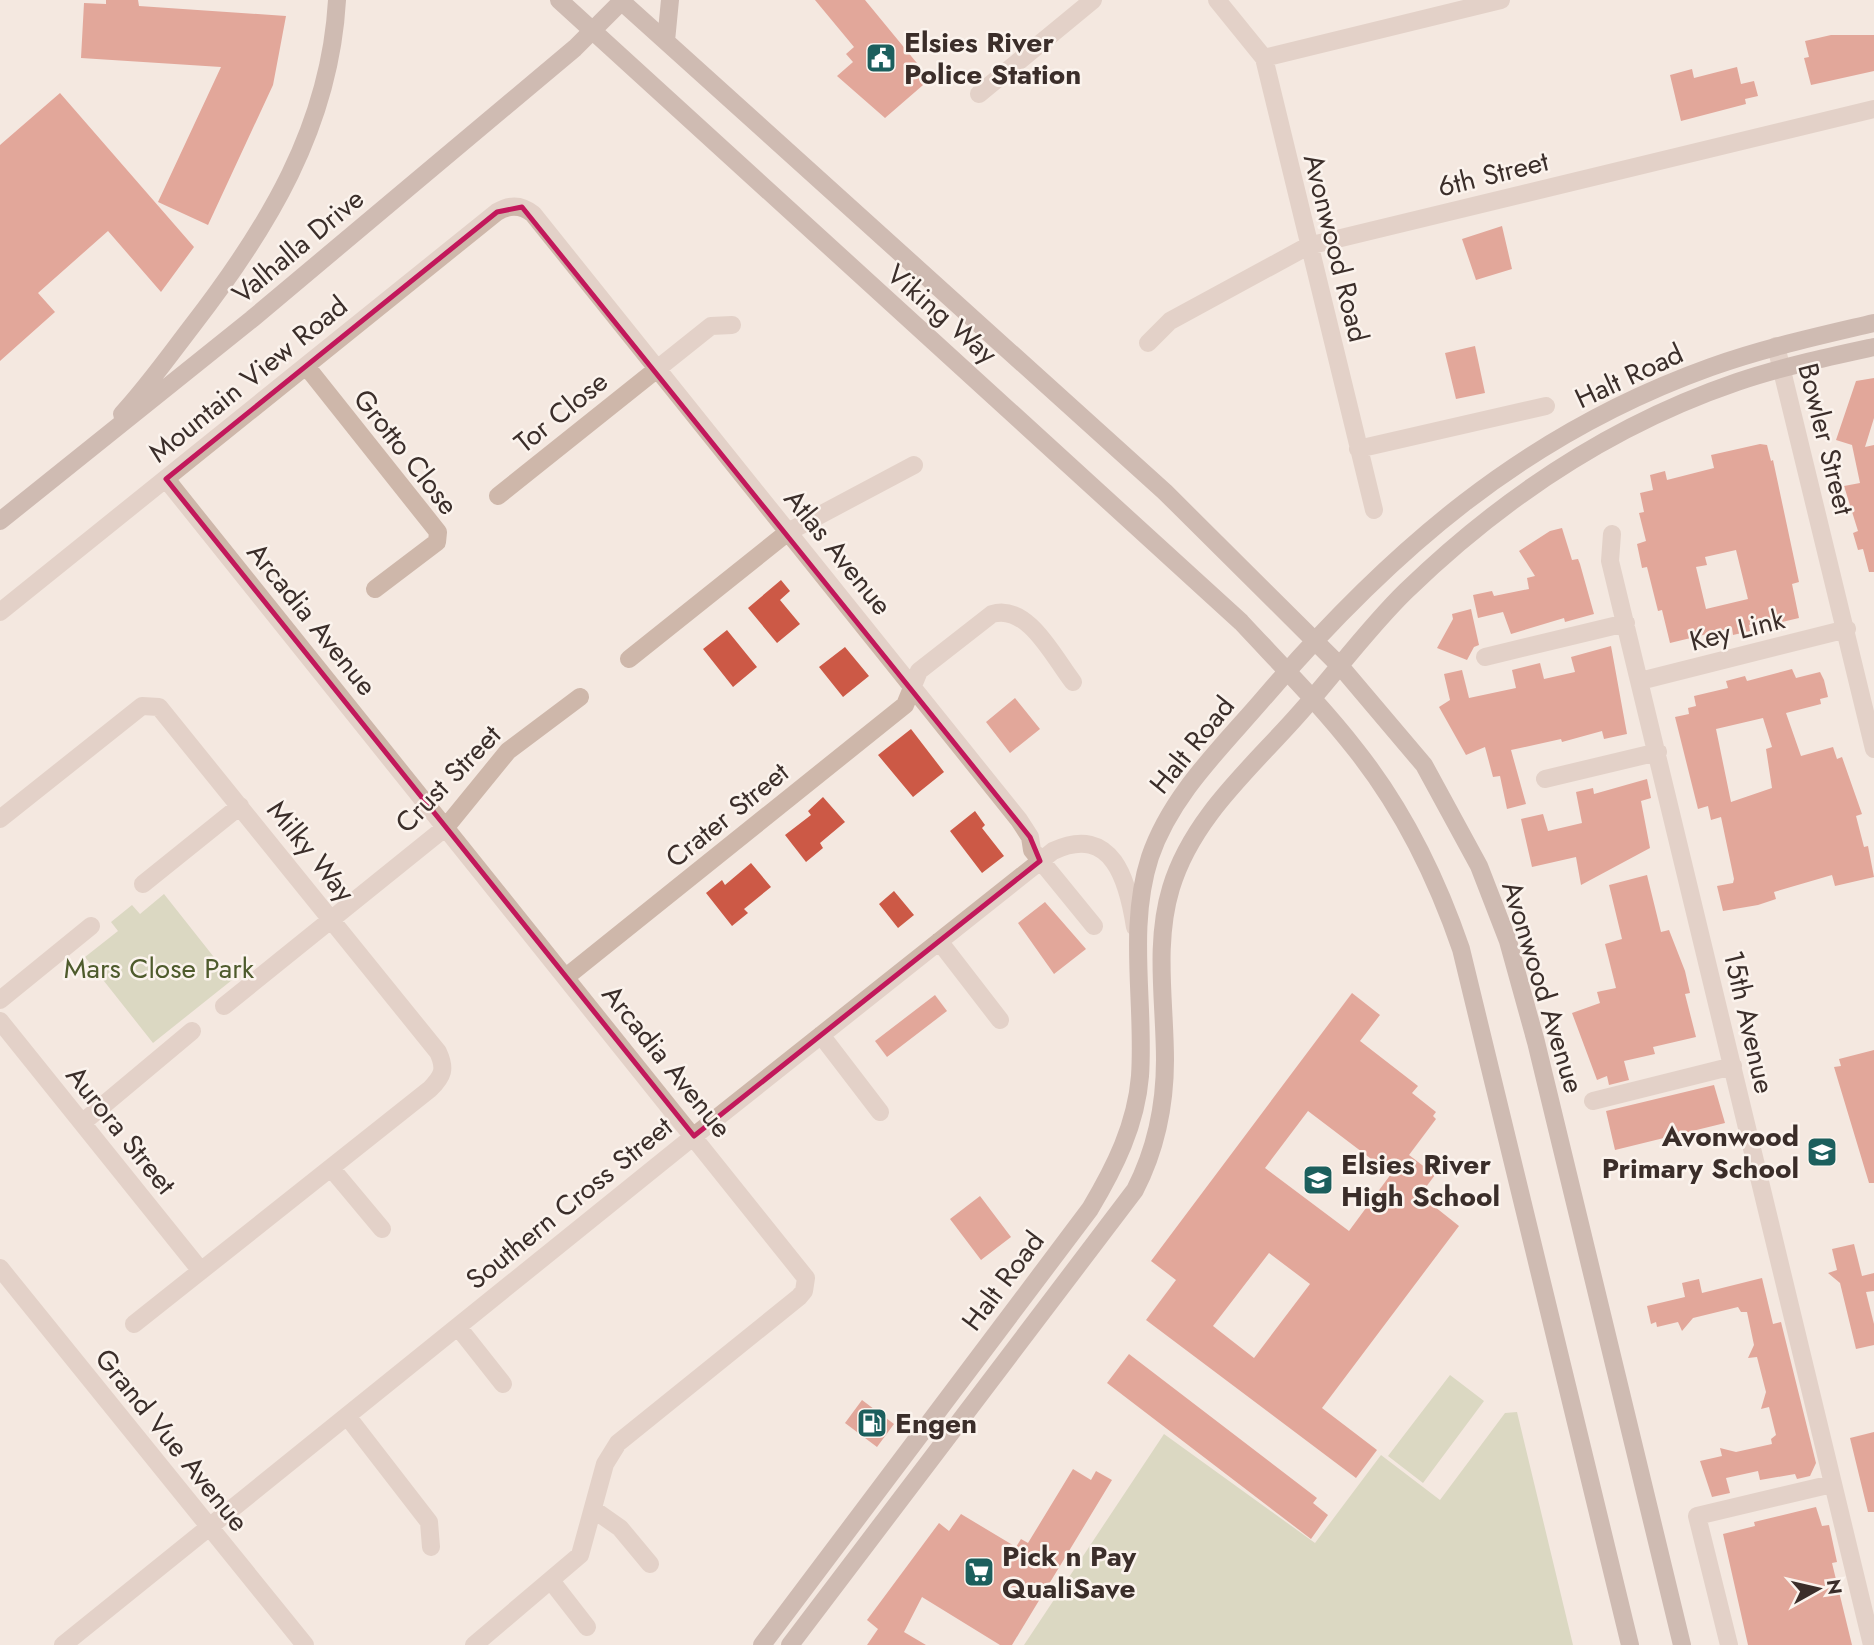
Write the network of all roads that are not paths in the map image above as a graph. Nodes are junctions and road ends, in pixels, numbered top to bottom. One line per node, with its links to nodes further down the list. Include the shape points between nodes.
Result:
1 (337, 0): 25 (main road, via 321,93 292,175 238,267 135,399)
2 (559, 0): 8 (main road, Viking Way)
3 (622, 0): 8 (main road, Valhalla Drive); 9 (main road, Viking Way)
4 (670, 0): 9 (main road)
5 (1093, 0): 11 (street)
6 (1217, 0): 10 (street)
7 (1501, 0): 10 (street)
8 (592, 31): 25 (main road, Valhalla Drive); 41 (main road, Viking Way, via 1125,514)
9 (666, 41): 37 (main road, Viking Way, via 1166,492)
10 (1264, 58): 14 (street, Avonwood Road)
11 (979, 94)
12 (1874, 109): 14 (street, 6th Street)
13 (533, 214): 20 (street, Mountain View Road, via 516,206 497,212); 22 (street, Atlas Avenue)
14 (1308, 246): 17 (street, 6th Street, via 1170,321); 24 (street, Avonwood Road)
15 (1874, 323): 18 (main road, Halt Road)
16 (732, 326): 22 (street, Tor Close, via 711,326)
17 (1148, 343)
18 (1776, 346): 21 (street, Bowler Street); 37 (main road, Halt Road, via 1647,394 1525,459 1428,530)
19 (1874, 347): 21 (main road, Halt Road)
20 (306, 366): 27 (street, Mountain View Road); 33 (street, Grotto Close, via 439,532 437,542)
21 (1782, 368): 36 (street, Bowler Street); 40 (main road, Halt Road, via 1662,412 1538,480 1406,591)
22 (657, 369): 28 (street, Tor Close); 31 (street, Atlas Avenue)
23 (1546, 406): 24 (street)
24 (1358, 449): 29 (street, Avonwood Road)
25 (74, 465): 30 (main road, Valhalla Drive)
26 (914, 465): 31 (street)
27 (166, 479): 34 (street, Mountain View Road); 52 (street, Arcadia Avenue)
28 (498, 496)
29 (1374, 510)
30 (0, 521)
31 (788, 532): 39 (street); 44 (street, Atlas Avenue)
32 (1612, 534): 35 (street, 15th Avenue, via 1610,561)
33 (376, 589)
34 (0, 612)
35 (1626, 623): 38 (street); 42 (street, 15th Avenue)
36 (1847, 629): 42 (street, Key Link); 47 (street, Bowler Street)
37 (1315, 640): 40 (main road, Viking Way); 41 (main road, Halt Road)
38 (1485, 657)
39 (629, 659)
40 (1341, 667): 46 (main road, Halt Road); 93 (main road, Avonwood Avenue, via 1424,765 1479,866 1508,941)
41 (1288, 671): 46 (main road, Viking Way); 59 (main road, Halt Road, via 1187,787 1168,817 1144,878 1138,911)
42 (1640, 681): 48 (street, 15th Avenue)
43 (1073, 682): 44 (street, Crater Street, via 1021,617 999,612 919,671)
44 (912, 687): 53 (street, Atlas Avenue, via 1019,820); 60 (street, Crater Street, via 905,705)
45 (580, 697): 52 (street, Crust Street, via 508,751)
46 (1314, 698): 91 (main road, Halt Road, via 1204,820 1177,869 1163,940 1162,1110 1148,1165 1135,1190); 92 (main road, via 1357,751 1394,808 1434,880 1461,949)
47 (1874, 749)
48 (1658, 752): 49 (street); 67 (street, 15th Avenue)
49 (1545, 779)
50 (240, 806): 51 (street, Milky Way, via 159,707 146,705); 54 (street); 55 (street, Milky Way)
51 (0, 819)
52 (446, 827): 55 (street, Crust Street); 60 (street, Arcadia Avenue)
53 (1040, 861): 57 (street, Atlas Avenue); 58 (street, Southern Cross Street); 59 (street, Southern Cross Street, via 1072,844 1105,852 1119,866 1127,884)
54 (143, 884)
55 (332, 919): 62 (street, Crust Street); 72 (street, Milky Way, via 438,1052 444,1072)
56 (91, 926): 61 (street)
57 (1094, 926)
58 (939, 941): 63 (street); 66 (street, Southern Cross Street)
59 (1139, 947): 90 (main road, Halt Road, via 1138,1087 1111,1174 1090,1209)
60 (566, 977): 71 (street, Arcadia Avenue)
61 (0, 1000)
62 (224, 1006)
63 (1000, 1020)
64 (0, 1021): 70 (street, Aurora Street)
65 (192, 1031): 70 (street)
66 (821, 1035): 69 (street); 71 (street, Southern Cross Street)
67 (1733, 1066): 68 (street); 80 (street, 15th Avenue)
68 (1593, 1101)
69 (880, 1112)
70 (82, 1123): 75 (street, Aurora Street)
71 (694, 1136): 77 (street, Southern Cross Street); 81 (street, Arcadia Avenue, via 803,1271 804,1291 618,1443 605,1464)
72 (331, 1168): 73 (street); 75 (street, Milky Way)
73 (382, 1229)
74 (0, 1268): 82 (street, Grand Vue Avenue)
75 (201, 1271): 76 (street, Milky Way)
76 (134, 1324)
77 (458, 1326): 78 (street); 79 (street, Southern Cross Street)
78 (503, 1384)
79 (346, 1416): 82 (street, Southern Cross Street); 83 (street, via 429,1522)
80 (1832, 1484): 94 (street, via 1697,1516); 95 (street, 15th Avenue)
81 (593, 1509): 84 (street, via 620,1528); 85 (street, Arcadia Avenue, via 580,1555)
82 (209, 1528): 87 (street, Southern Cross Street); 88 (street, Grand Vue Avenue)
83 (431, 1546)
84 (650, 1564)
85 (552, 1582): 86 (street); 89 (street, Arcadia Avenue)
86 (587, 1627)
87 (63, 1645)
88 (304, 1645)
89 (474, 1645)
90 (762, 1645)
91 (790, 1645)
92 (1630, 1645)
93 (1682, 1645)
94 (1729, 1645)
95 (1872, 1645)

